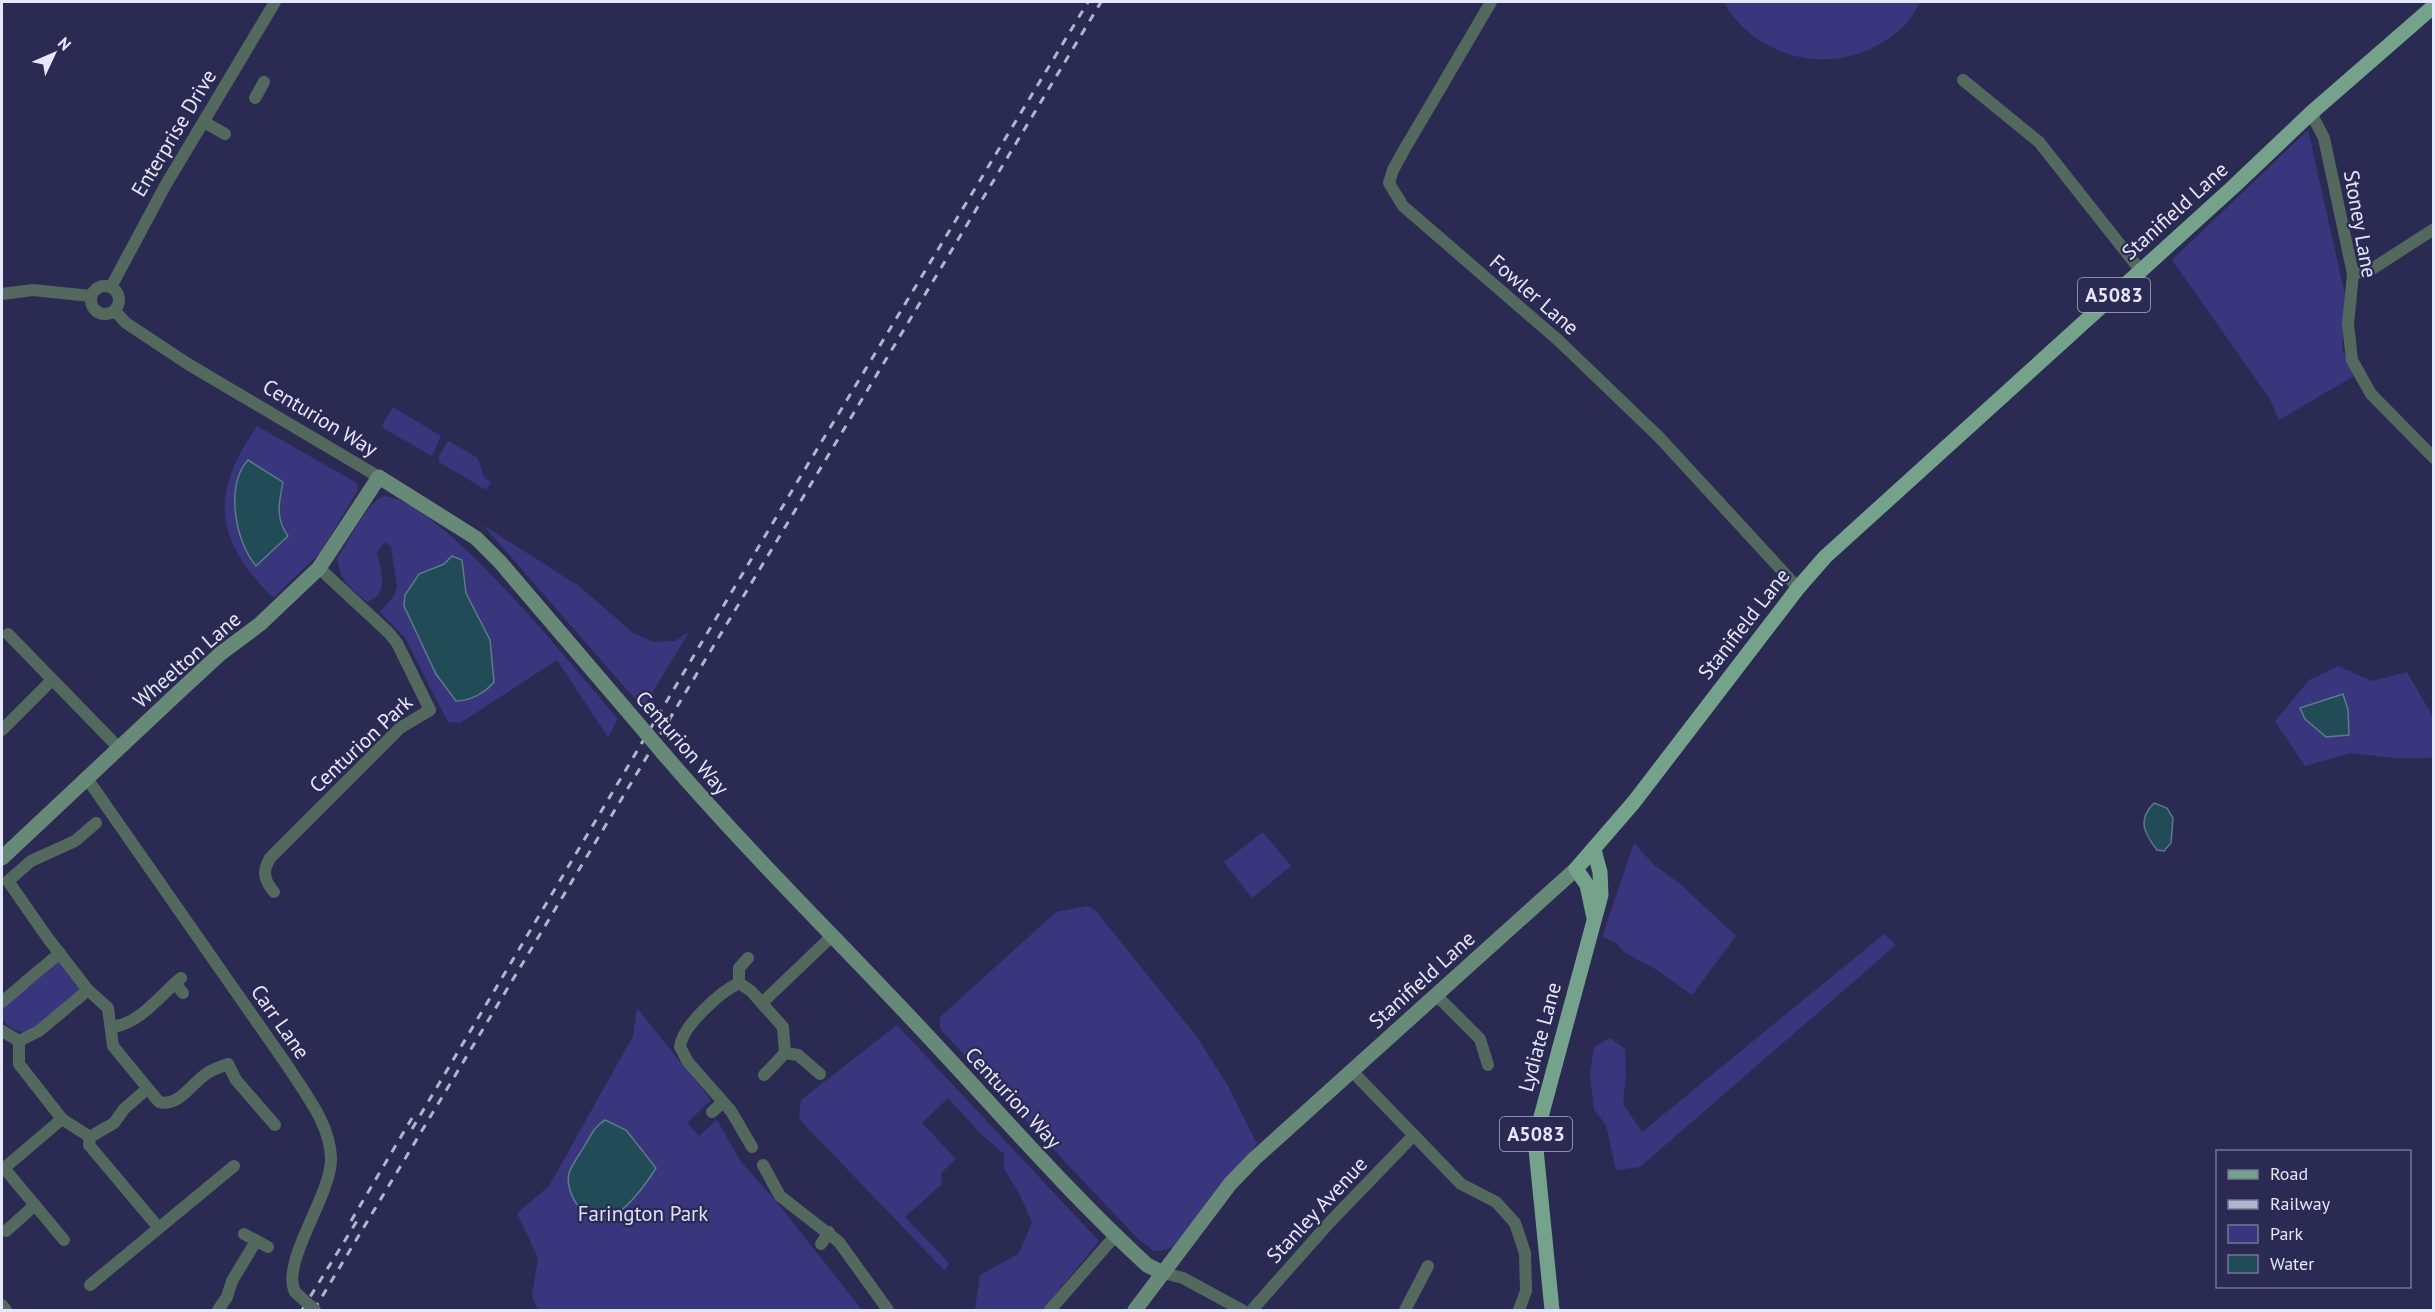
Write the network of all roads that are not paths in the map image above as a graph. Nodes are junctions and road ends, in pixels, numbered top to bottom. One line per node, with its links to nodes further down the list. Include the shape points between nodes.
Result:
1 (275, 2): 8 (street, Enterprise Drive)
2 (1491, 2): 20 (street, Fowler Lane, via 1404,150 1389,183 1403,206 1558,340 1659,437)
3 (2433, 6): 7 (main road, Stanifield Lane / A5083)
4 (1963, 80): 11 (street, via 2039,142)
5 (264, 82): 6 (street)
6 (255, 98)
7 (2312, 113): 11 (main road, Stanifield Lane / A5083); 12 (street, Stoney Lane, via 2324,138)
8 (204, 122): 9 (street); 13 (street, Enterprise Drive)
9 (225, 135)
10 (2433, 229): 12 (street, via 2372,269)
11 (2141, 271): 20 (main road, Stanifield Lane / A5083, via 1826,557)
12 (2353, 274): 17 (street, Stoney Lane, via 2348,324 2352,360 2371,394)
13 (111, 287): 15 (street, via 99,287); 16 (street, via 118,296)
14 (2, 294): 15 (street, via 33,290)
15 (91, 296): 16 (street, via 97,313)
16 (115, 311): 18 (street, Centurion Way, via 126,323 188,364)
17 (2433, 458)
18 (379, 477): 19 (street, Wheelton Lane); 33 (street, Centurion Way, bridge, via 476,538 500,562 729,828)
19 (319, 568): 24 (street, Wheelton Lane); 31 (street, Centurion Park, via 397,643 430,710 400,728 270,858 264,869 265,878)
20 (1798, 588): 27 (main road, Stanifield Lane / A5083)
21 (8, 634): 22 (street)
22 (52, 680): 23 (street); 24 (street)
23 (2, 730)
24 (119, 748): 25 (street, Wheelton Lane)
25 (87, 777): 28 (street, Wheelton Lane); 77 (street, Carr Lane, bridge, via 319,1114 331,1159 321,1199 293,1266 292,1285)
26 (96, 824): 30 (street, via 75,841 31,861)
27 (1594, 850): 29 (main road, Stanifield Lane / A5083); 32 (main road, Lydiate Lane / A5083, via 1602,883)
28 (2, 858)
29 (1576, 869): 32 (main road, Lydiate Lane / A5083, via 1587,885); 39 (street, Stanifield Lane)
30 (5, 884): 34 (street)
31 (274, 892)
32 (1594, 918): 85 (main road, Lydiate Lane / A5083, via 1535,1139)
33 (832, 936): 41 (street); 66 (street, Centurion Way)
34 (60, 953): 37 (street); 40 (street)
35 (748, 958): 36 (street, via 739,968)
36 (739, 983): 41 (street); 51 (street, via 727,988 681,1039 680,1047 688,1062)
37 (88, 990): 42 (street, via 108,1008); 44 (street, via 39,1031)
38 (183, 993): 42 (street, via 178,980 124,1026)
39 (1436, 995): 46 (street, via 1480,1039); 47 (street, Stanifield Lane)
40 (2, 1002)
41 (762, 1003): 45 (street, via 783,1027)
42 (112, 1027): 50 (street, via 113,1047)
43 (2, 1031): 44 (street)
44 (19, 1041): 53 (street, via 19,1064)
45 (785, 1053): 48 (street, via 798,1055); 49 (street)
46 (1488, 1065)
47 (1352, 1071): 55 (street); 72 (street, Stanifield Lane, via 1254,1159)
48 (820, 1074)
49 (764, 1075)
50 (147, 1089): 54 (street, via 159,1102 171,1103 209,1071 228,1064 236,1080); 56 (street, via 114,1123)
51 (723, 1102): 52 (street); 57 (street)
52 (712, 1112)
53 (62, 1119): 56 (street); 60 (street)
54 (275, 1125)
55 (1413, 1136): 82 (street, Stanley Avenue); 84 (street, via 1461,1184 1496,1202 1515,1223 1525,1253 1526,1291)
56 (90, 1137): 62 (street, via 89,1145)
57 (752, 1148)
58 (763, 1165): 64 (street, via 780,1196)
59 (234, 1166): 62 (street)
60 (3, 1169): 61 (street)
61 (35, 1205): 63 (street); 67 (street)
62 (158, 1227): 73 (street)
63 (6, 1231)
64 (829, 1232): 69 (street); 78 (street)
65 (244, 1234): 68 (street)
66 (1115, 1236): 72 (street, Centurion Way, via 1147,1265); 79 (street)
67 (64, 1240)
68 (256, 1241): 70 (street); 76 (street)
69 (821, 1245)
70 (268, 1247)
71 (1428, 1266): 83 (street)
72 (1163, 1273): 80 (street, Stanifield Lane); 81 (street, via 1183,1278)
73 (90, 1285)
74 (2, 1305): 75 (street)
75 (6, 1311)
76 (218, 1311)
77 (315, 1311)
78 (888, 1311)
79 (1050, 1311)
80 (1135, 1311)
81 (1242, 1311)
82 (1252, 1311)
83 (1405, 1311)
84 (1519, 1311)
85 (1552, 1311)

